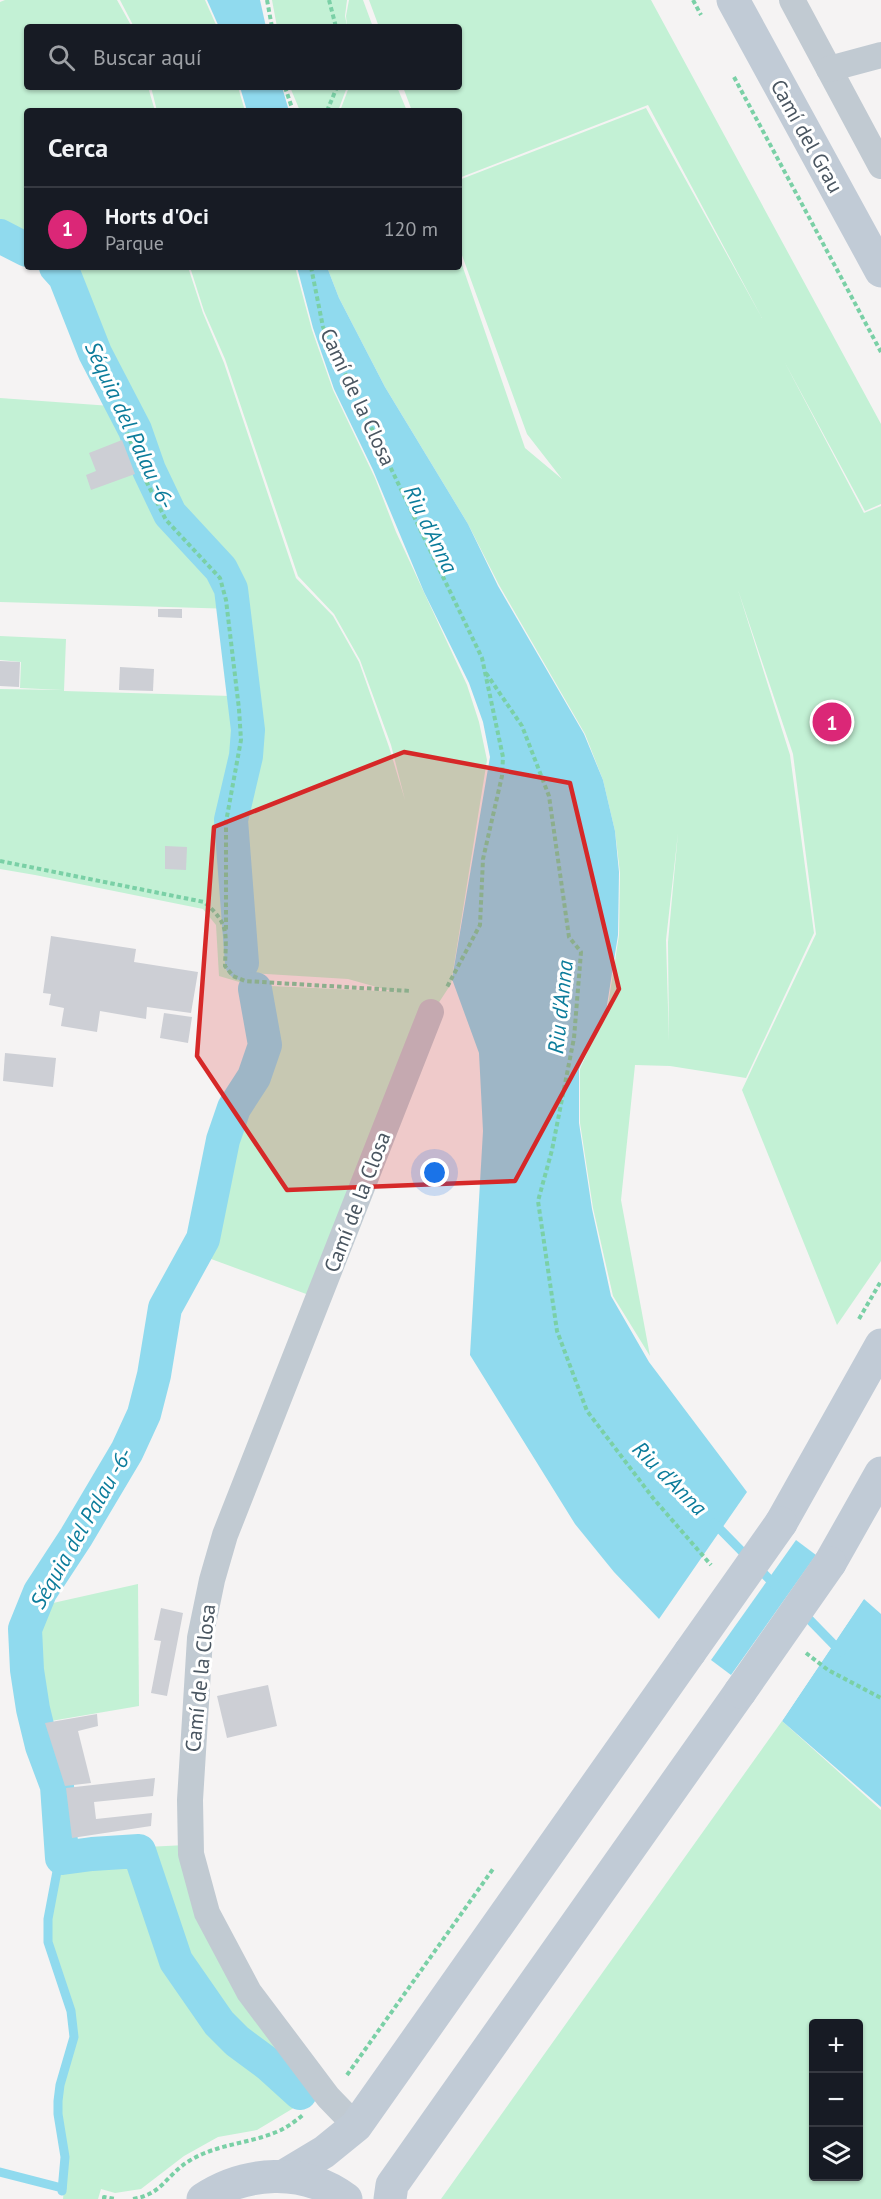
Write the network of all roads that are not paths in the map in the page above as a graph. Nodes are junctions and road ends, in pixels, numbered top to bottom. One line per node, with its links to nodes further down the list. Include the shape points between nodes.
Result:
1 (733, 0): 6 (main road, Camí del Grau)
2 (792, 0): 4 (street)
3 (881, 55): 4 (street)
4 (829, 69): 5 (street)
5 (881, 166)
6 (881, 272)
7 (431, 1012): 10 (street, Camí de la Closa, via 225,1535 200,1638 190,1800 191,1854 207,1913 249,1992 328,2097)
8 (881, 1345): 10 (main road, bridge, via 781,1523)
9 (881, 1473): 14 (main road, bridge, via 830,1563 392,2186)
10 (357, 2127): 11 (main road)
11 (284, 2175): 12 (main road, via 251,2177 221,2187); 13 (main road, via 315,2182)
12 (203, 2199)
13 (346, 2199)
14 (390, 2199)

